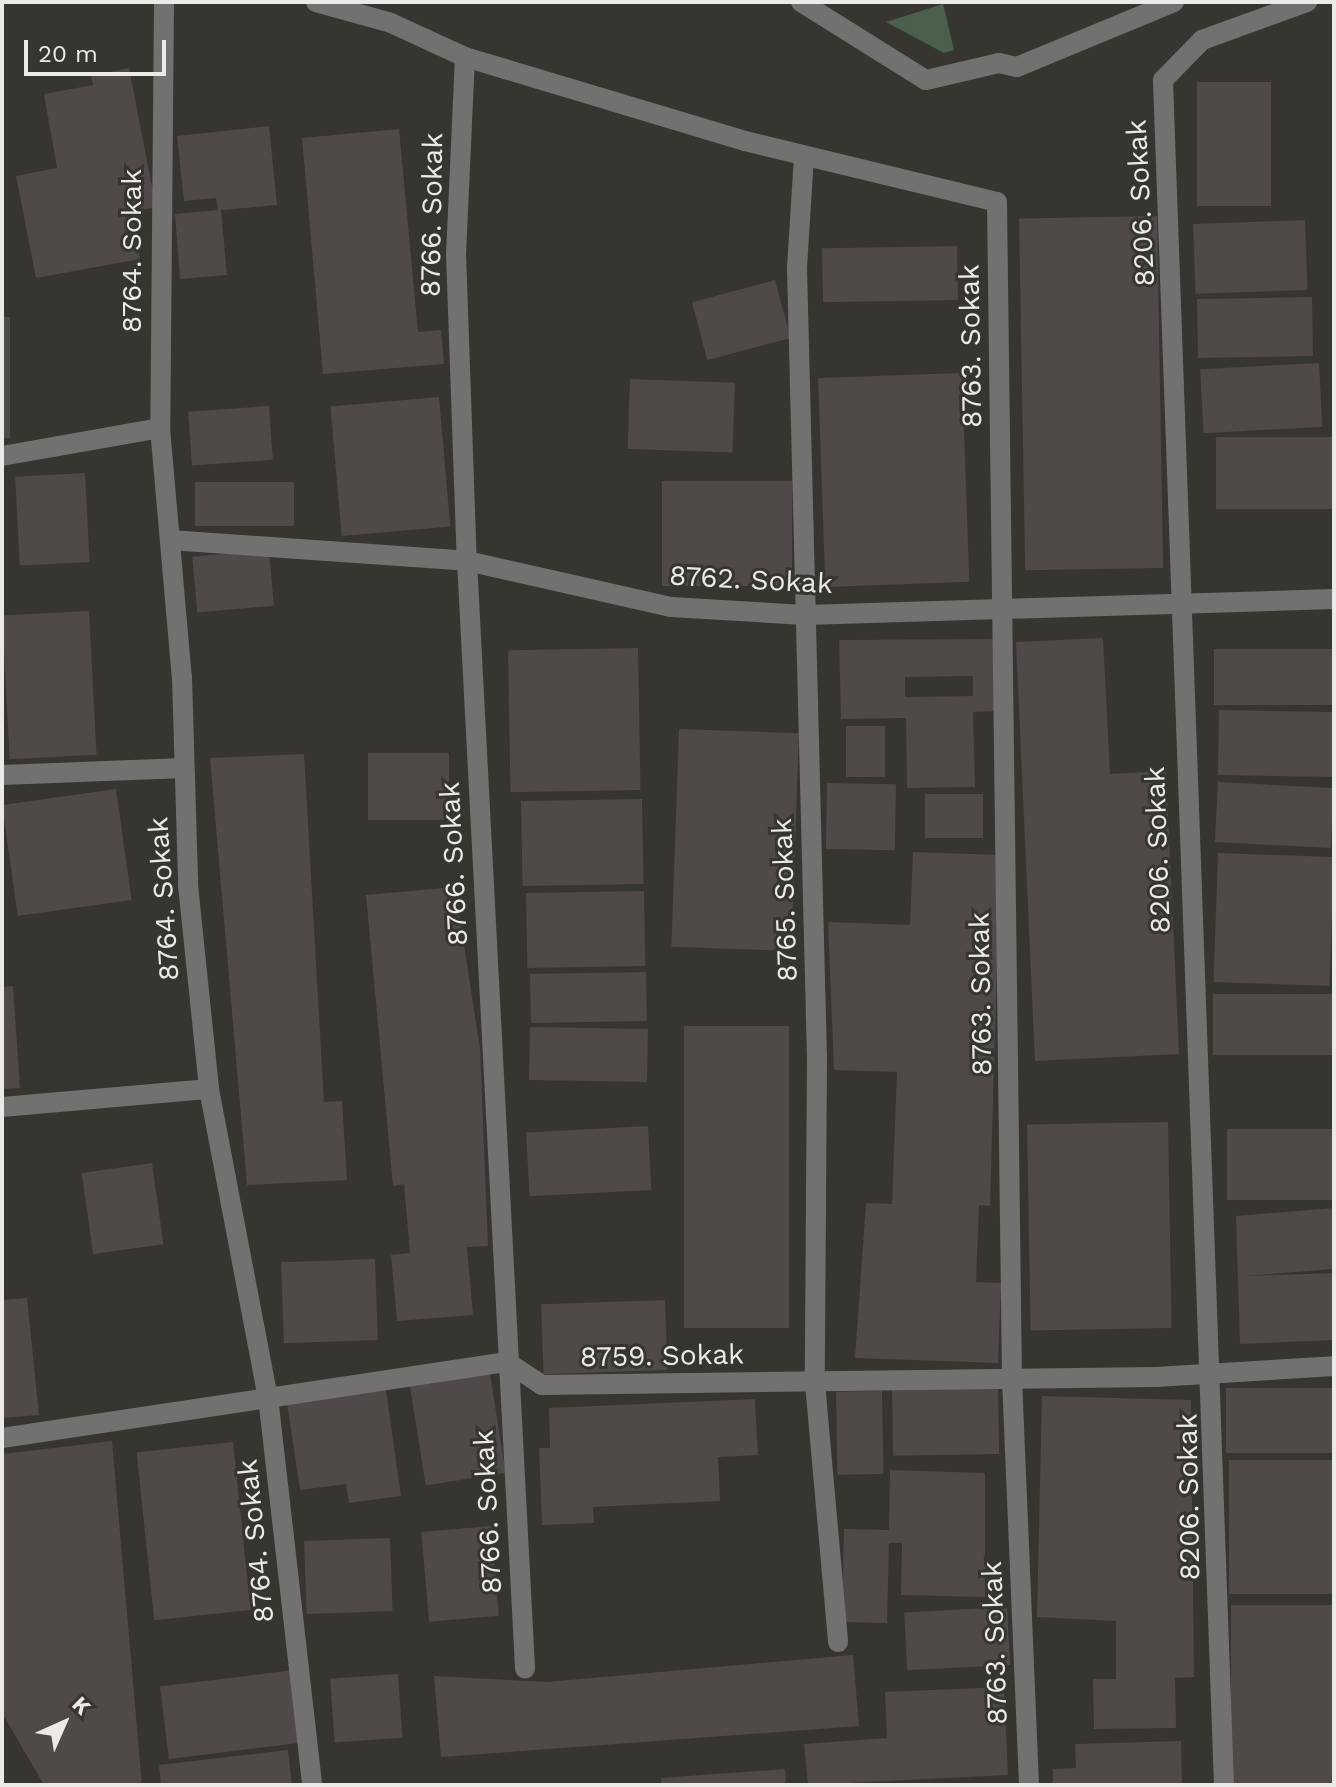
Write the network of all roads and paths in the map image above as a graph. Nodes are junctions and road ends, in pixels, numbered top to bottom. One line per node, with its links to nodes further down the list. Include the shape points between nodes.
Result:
1 (164, 2): 8 (street, 8764. Sokak)
2 (316, 2): 6 (street, via 391,23)
3 (801, 2): 4 (street, via 926,80 999,63 1017,67)
4 (1174, 2)
5 (1307, 2): 13 (street, 8206. Sokak, via 1202,40 1163,80 1180,423)
6 (465, 57): 7 (street); 11 (street, 8766. Sokak, via 456,253)
7 (804, 156): 14 (street, 8763. Sokak, via 997,202); 15 (street, 8765. Sokak, via 797,268)
8 (160, 428): 9 (street); 10 (street, 8764. Sokak)
9 (2, 456)
10 (170, 540): 11 (street, 8762. Sokak); 16 (street, 8764. Sokak)
11 (467, 561): 15 (street, 8762. Sokak, via 671,607); 20 (street, 8766. Sokak)
12 (1334, 599): 13 (street, 8762. Sokak)
13 (1176, 601): 14 (street, 8762. Sokak); 22 (street, 8206. Sokak)
14 (1003, 608): 15 (street, 8762. Sokak); 23 (street, 8763. Sokak)
15 (805, 615): 24 (street, 8765. Sokak, via 817,1057)
16 (184, 768): 17 (street); 18 (street, 8764. Sokak)
17 (2, 775)
18 (209, 1089): 19 (street); 25 (street, 8764. Sokak)
19 (2, 1107)
20 (507, 1362): 24 (street, 8759. Sokak, via 542,1385); 25 (street); 28 (street, 8766. Sokak)
21 (1334, 1366): 22 (street, 8759. Sokak)
22 (1214, 1373): 23 (street, 8759. Sokak); 31 (street, 8206. Sokak)
23 (1012, 1379): 24 (street, 8759. Sokak); 30 (street, 8763. Sokak)
24 (815, 1383): 27 (street, 8765. Sokak)
25 (268, 1397): 26 (street); 29 (street, 8764. Sokak)
26 (2, 1438)
27 (838, 1642)
28 (525, 1668)
29 (312, 1785)
30 (1029, 1785)
31 (1224, 1785)

